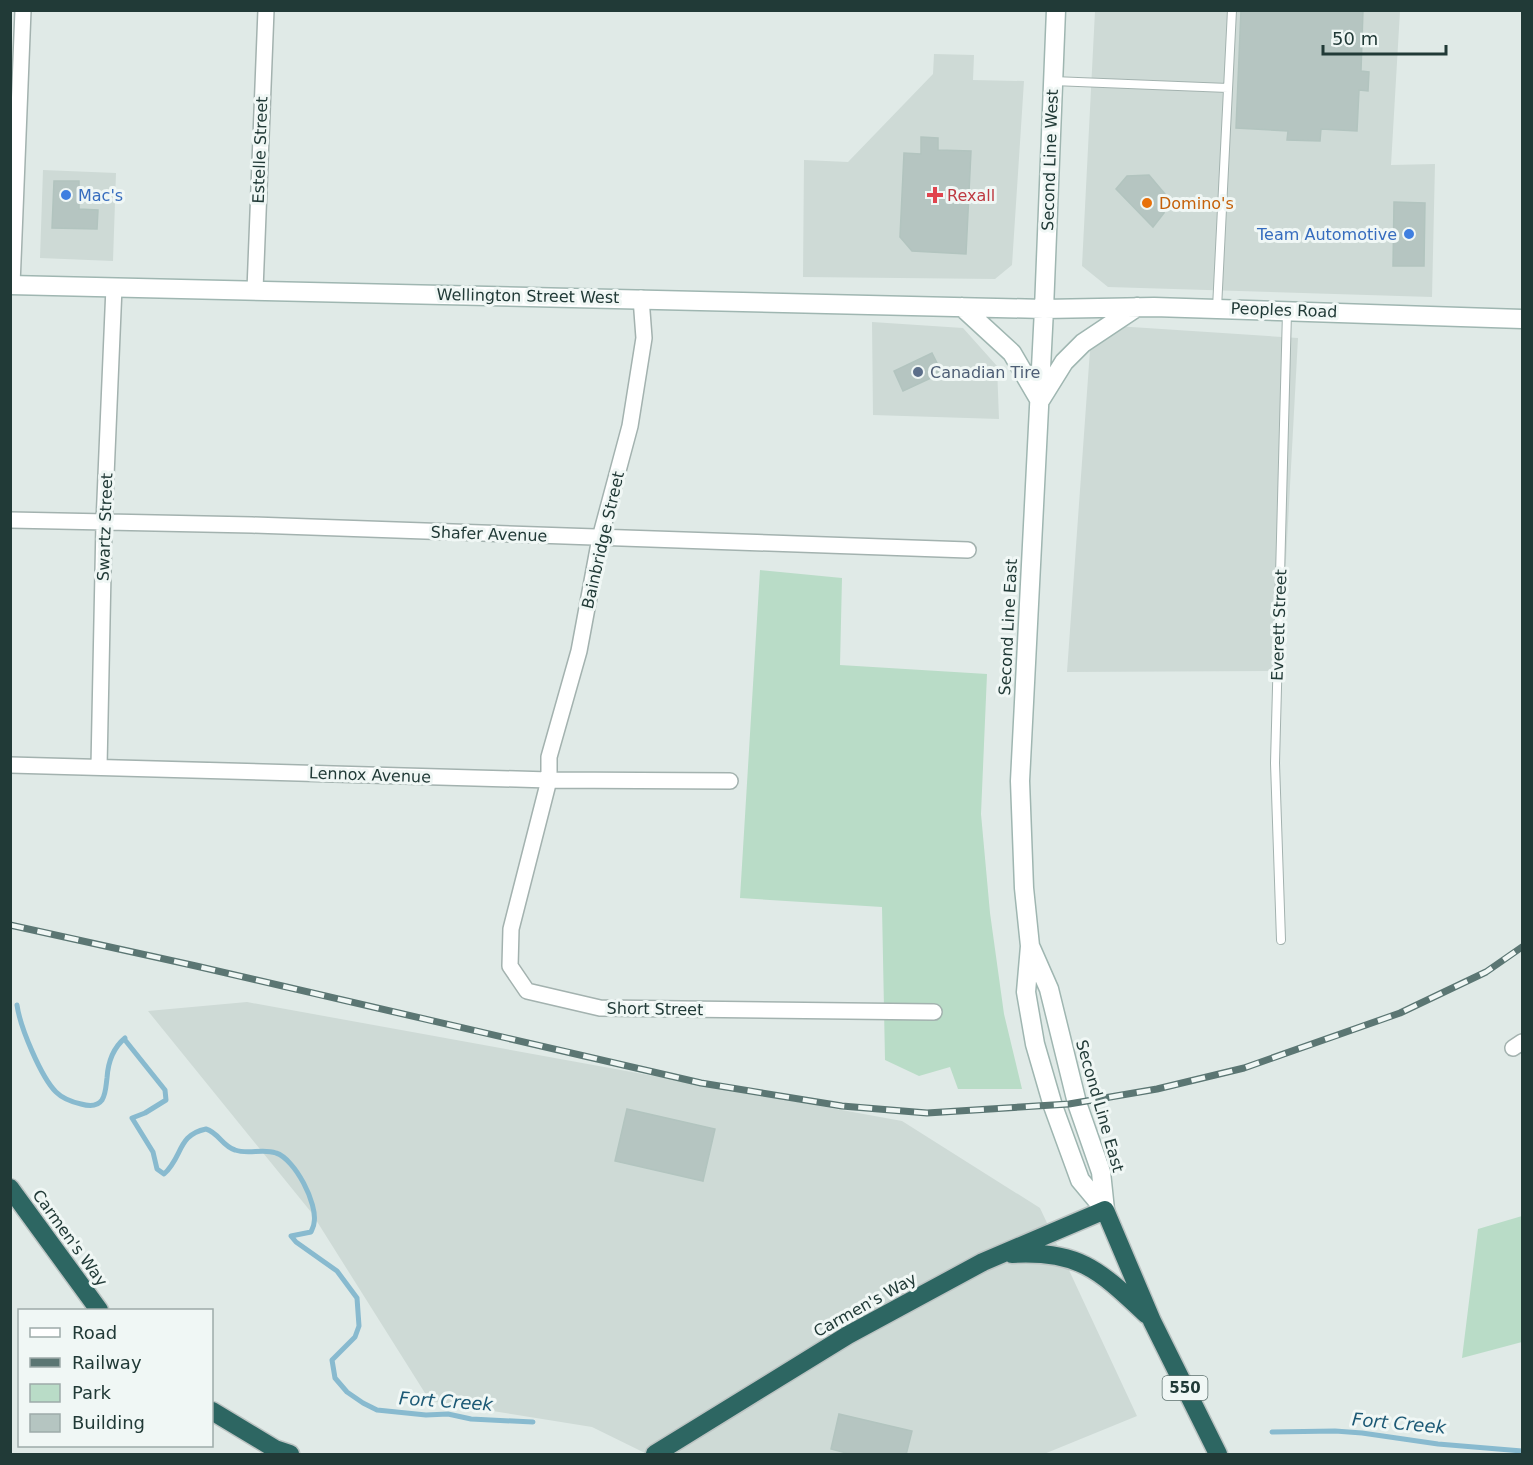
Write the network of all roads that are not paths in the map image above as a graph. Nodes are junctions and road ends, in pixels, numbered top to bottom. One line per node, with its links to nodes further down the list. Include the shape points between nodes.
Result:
1 (23, 10): 7 (street)
2 (266, 10): 9 (street, Estelle Street)
3 (1056, 10): 5 (main road, Second Line West / 550)
4 (1232, 10): 6 (lane)
5 (1053, 81): 6 (lane); 14 (main road, Second Line West / 550)
6 (1228, 88): 13 (lane)
7 (11, 285): 8 (main road, Wellington Street West)
8 (114, 286): 9 (main road, Wellington Street West); 19 (street, Swartz Street)
9 (255, 290): 10 (main road, Wellington Street West)
10 (641, 298): 11 (main road, Wellington Street West); 20 (street, Bainbridge Street, via 644,338 630,426)
11 (962, 307): 14 (main road, Wellington Street West); 17 (main road, via 1012,352)
12 (1137, 307): 13 (main road, Peoples Road); 14 (main road, Peoples Road); 17 (main road, via 1083,343 1064,362)
13 (1217, 308): 15 (main road, Peoples Road)
14 (1044, 309): 17 (main road, Second Line East / 550)
15 (1287, 310): 16 (main road, Peoples Road); 26 (lane, Everett Street, via 1275,763)
16 (1522, 319)
17 (1040, 401): 27 (main road, Second Line East / 550, via 1020,781)
18 (10, 520): 19 (street, Shafer Avenue)
19 (104, 522): 20 (street, Shafer Avenue); 23 (street, Swartz Street)
20 (600, 538): 21 (street, Shafer Avenue); 24 (street, Bainbridge Street, via 579,651 549,757)
21 (968, 550)
22 (10, 765): 23 (street, Lennox Avenue)
23 (99, 767): 24 (street, Lennox Avenue)
24 (549, 780): 25 (street, Lennox Avenue); 28 (street, Short Street, via 511,929 510,966 527,991 600,1008)
25 (730, 781)
26 (1281, 940)
27 (1030, 946): 30 (main road, Second Line East / 550, via 1049,989 1077,1103 1101,1172); 30 (main road, Second Line East / 550, via 1026,992 1035,1044 1080,1180)
28 (934, 1012)
29 (10, 1188): 32 (highway, Carmen's Way)
30 (1105, 1210): 31 (highway, Carmen's Way); 33 (highway, Second Line East / 550)
31 (1000, 1255): 33 (highway, via 1035,1253 1082,1263 1105,1276); 36 (highway, Carmen's Way, via 848,1335)
32 (98, 1309)
33 (1152, 1321): 37 (highway, Second Line East / 550)
34 (213, 1412): 35 (highway)
35 (290, 1455)
36 (655, 1455)
37 (1218, 1455)

